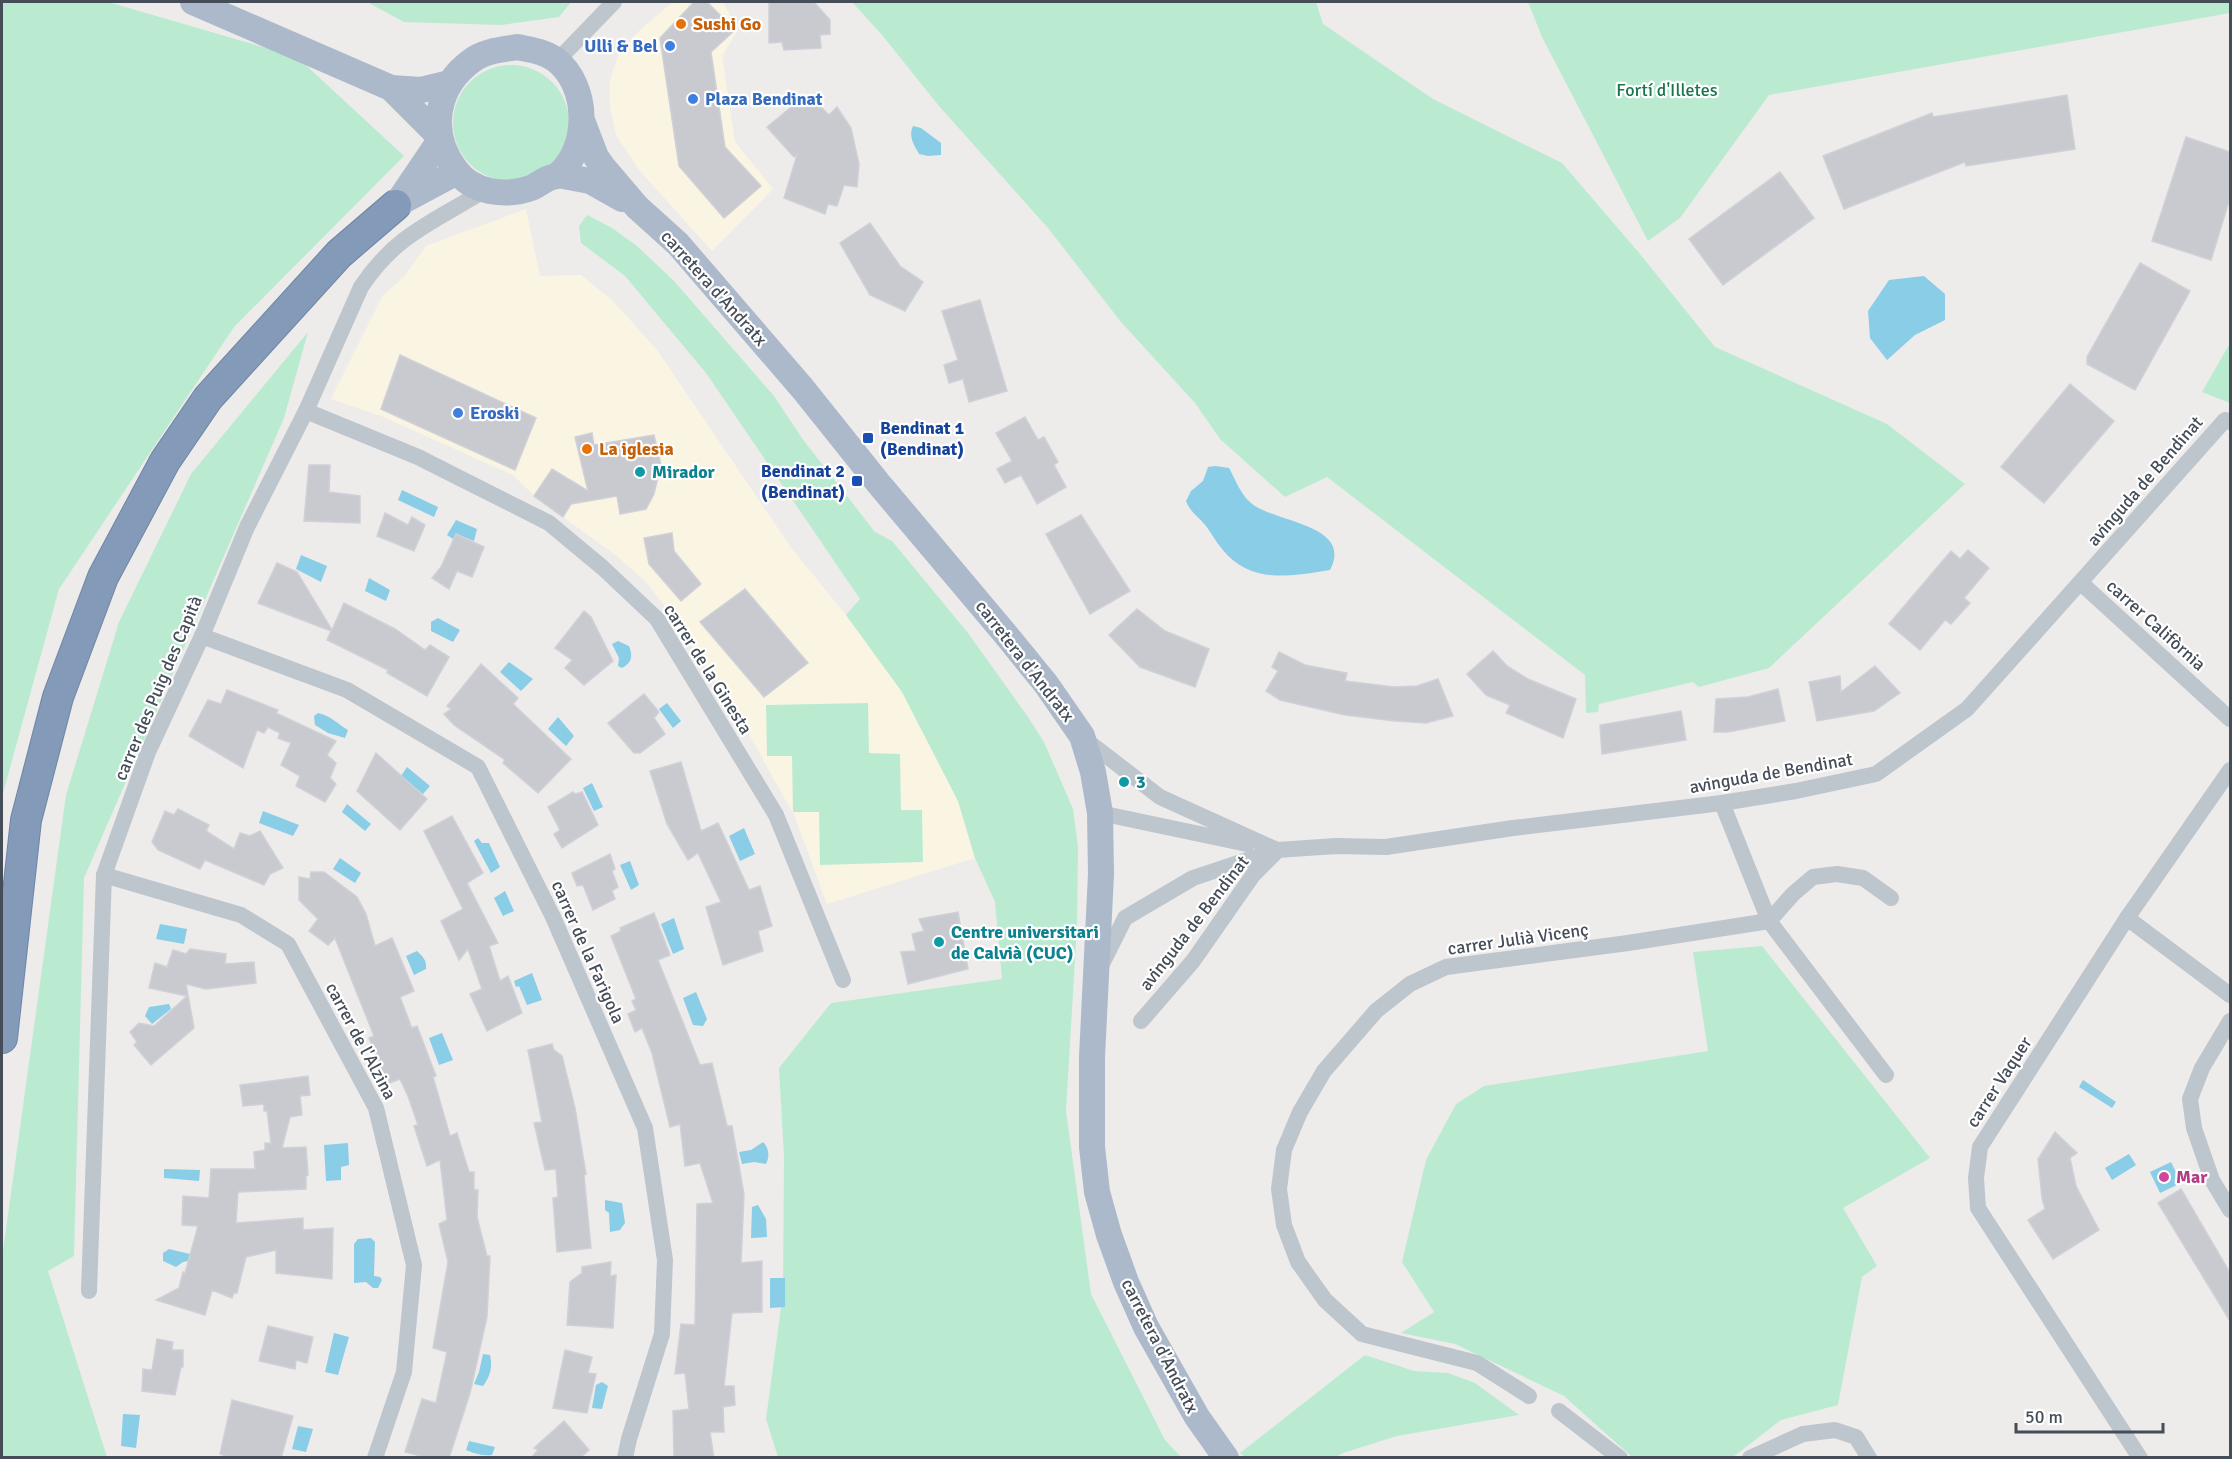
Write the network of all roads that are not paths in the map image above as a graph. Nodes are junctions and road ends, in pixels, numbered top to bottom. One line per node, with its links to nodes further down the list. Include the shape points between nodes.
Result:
1 (193, 2): 5 (main road)
2 (614, 2): 3 (street)
3 (557, 61): 4 (main road, via 541,52 517,47 496,50 474,59); 6 (main road, via 572,79)
4 (450, 83): 5 (main road, via 421,90); 7 (main road, via 442,99)
5 (391, 88): 7 (main road)
6 (583, 123): 9 (main road, via 576,147); 12 (main road, carretera d'Andratx, via 596,157)
7 (439, 138): 8 (main road); 11 (main road)
8 (457, 172): 10 (main road); 11 (main road)
9 (558, 175): 10 (main road, via 531,188 511,192); 12 (main road, carretera d'Andratx, via 590,181)
10 (485, 190): 13 (street, carrer des Puig des Capità, via 422,226 393,247 372,270)
11 (396, 205): 32 (highway, via 339,254 208,398 165,461 103,577 58,697 26,820)
12 (637, 207): 18 (main road, carretera d'Andratx, via 678,244 803,389 1046,684)
13 (306, 411): 16 (street, carrer des Puig des Capità, via 247,527); 28 (street, carrer de la Ginesta, via 418,457 549,523 657,619 776,815)
14 (2230, 422): 15 (street, avinguda de Bendinat, via 2225,420)
15 (2081, 583): 17 (street, carrer Califòrnia); 20 (street, avinguda de Bendinat, via 1967,709 1876,774)
16 (202, 636): 23 (street, carrer des Puig des Capità, via 148,752); 39 (street, carrer de la Farigola, via 347,690 478,767 553,918 645,1128 665,1260 662,1334)
17 (2230, 719)
18 (1082, 736): 21 (main road, carretera d'Andratx); 22 (street, avinguda de Bendinat, via 1160,796)
19 (2230, 770): 25 (street, carrer Vaquer)
20 (1722, 803): 22 (street, avinguda de Bendinat, via 1386,847); 26 (street)
21 (1100, 813): 22 (street, avinguda de Bendinat); 27 (main road, carretera d'Andratx)
22 (1277, 850): 27 (street, avinguda de Bendinat, via 1193,878 1125,918); 30 (street, avinguda de Bendinat, via 1253,875 1193,961)
23 (104, 875): 35 (street, carrer des Puig des Capità); 38 (street, carrer de l'Alzina, via 241,915 288,944 376,1108 414,1265 404,1372)
24 (1891, 898): 26 (street, via 1863,878 1837,874 1813,877)
25 (2127, 918): 29 (street); 44 (street, carrer Vaquer, via 1980,1147 1976,1178 1978,1208)
26 (1769, 921): 33 (street); 36 (street, carrer Julià Vicenç, via 1446,967 1410,984 1376,1011 1324,1071 1300,1112 1284,1150 1279,1189 1284,1225 1298,1262 1325,1300 1362,1334 1477,1363)
27 (1095, 977): 40 (main road, carretera d'Andratx, via 1092,1148 1097,1192 1130,1291 1170,1372)
28 (843, 980)
29 (2230, 995)
30 (1141, 1021)
31 (2230, 1021): 34 (street, via 2202,1068 2190,1099 2194,1128 2212,1180)
32 (2, 1038)
33 (1886, 1075)
34 (2230, 1210)
35 (89, 1291)
36 (1529, 1396)
37 (1559, 1411): 41 (street)
38 (375, 1458)
39 (626, 1458)
40 (1226, 1458)
41 (1620, 1458)
42 (1750, 1458): 43 (street, via 1803,1434 1835,1430 1856,1437)
43 (1869, 1458)
44 (2140, 1458)

